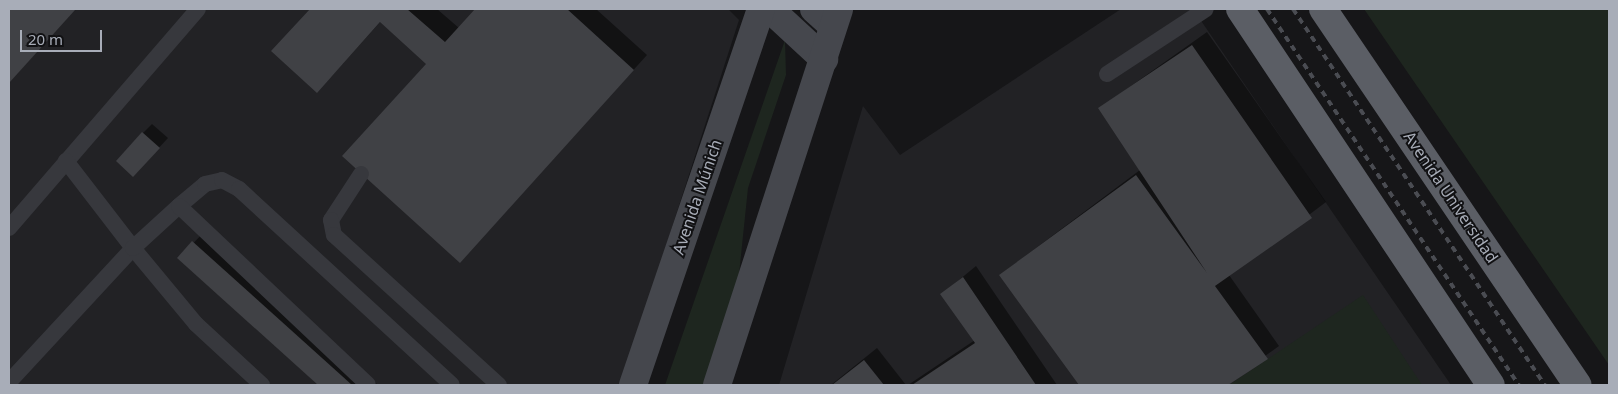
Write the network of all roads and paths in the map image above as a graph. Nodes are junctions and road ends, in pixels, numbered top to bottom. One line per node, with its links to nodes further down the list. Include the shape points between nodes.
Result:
1 (198, 9): 10 (lane)
2 (760, 9): 20 (main road, Avenida Múnich)
3 (770, 9): 8 (main road)
4 (1206, 9): 9 (lane)
5 (1240, 9): 22 (highway)
6 (1323, 9): 23 (highway, Avenida Universidad)
7 (829, 14): 8 (main road)
8 (824, 59): 21 (main road)
9 (1107, 74)
10 (66, 161): 13 (lane); 14 (lane)
11 (361, 174): 19 (lane, via 331,220 334,235)
12 (179, 206): 14 (lane); 17 (lane); 18 (lane, via 205,184 222,180 239,189)
13 (9, 228)
14 (133, 248): 15 (lane); 16 (lane, via 196,324)
15 (9, 382)
16 (262, 385)
17 (368, 385)
18 (452, 385)
19 (501, 385)
20 (633, 385)
21 (717, 385)
22 (1491, 385)
23 (1578, 385)

